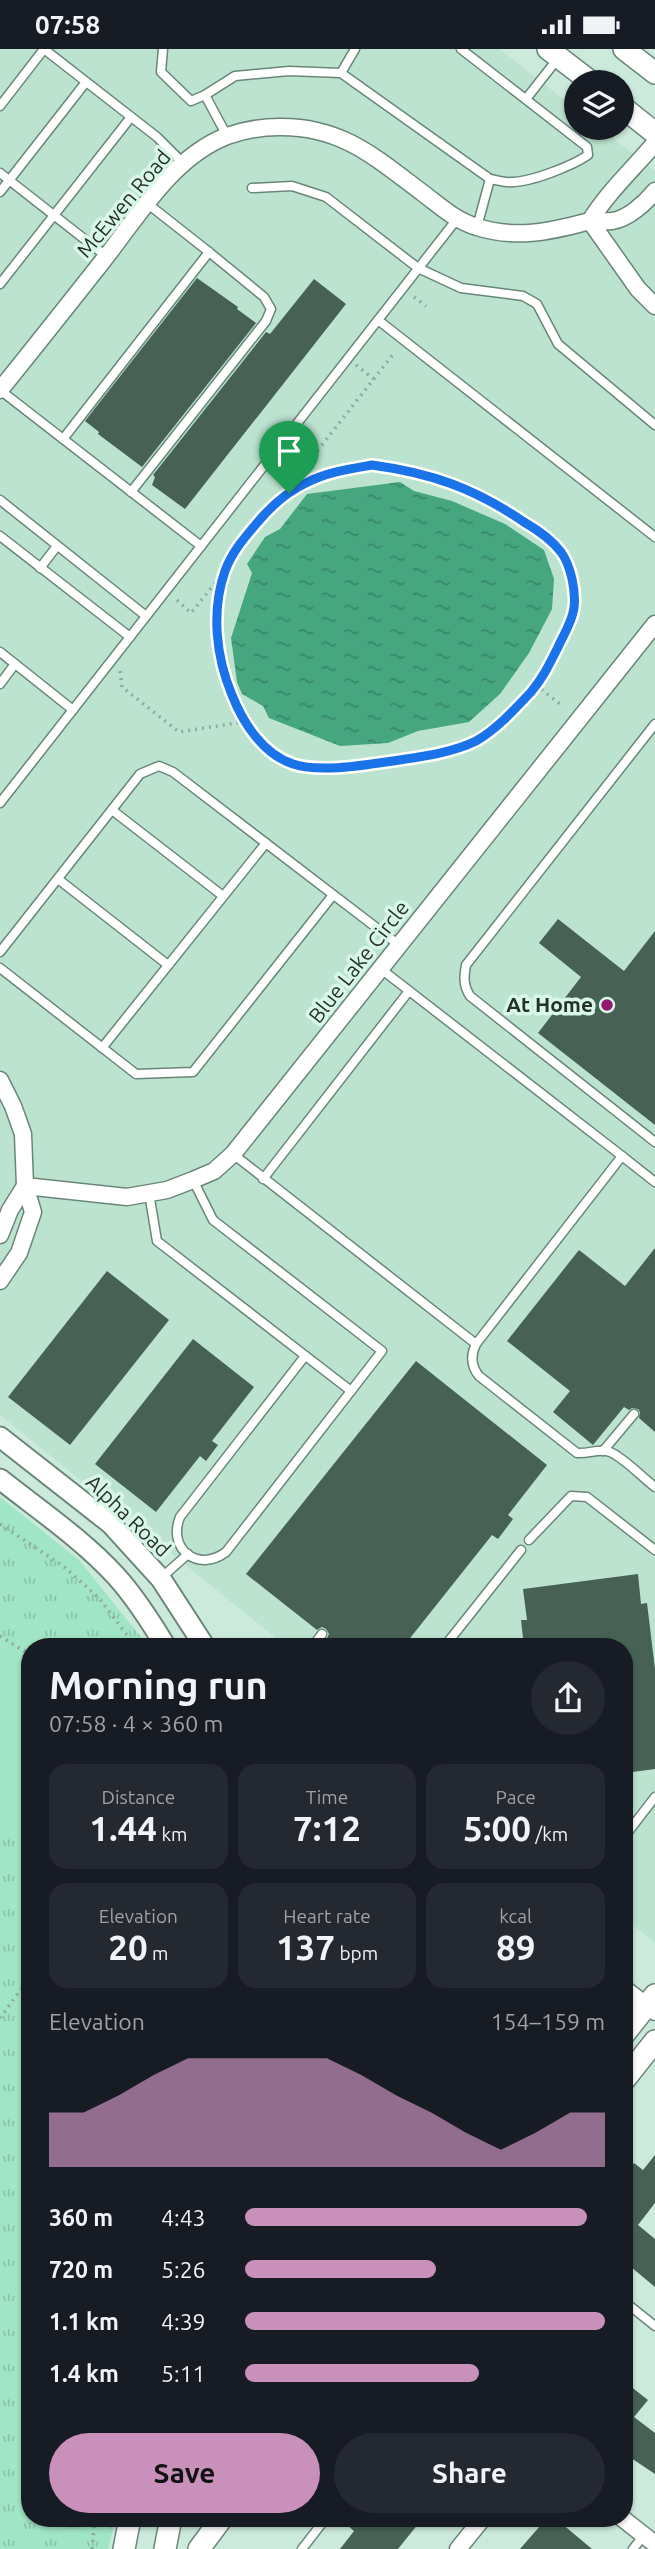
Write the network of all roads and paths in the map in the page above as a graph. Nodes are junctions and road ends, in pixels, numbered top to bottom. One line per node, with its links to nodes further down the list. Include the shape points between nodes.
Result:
1 (44, 49): 10 (lane); 13 (lane)
2 (163, 49): 11 (lane, via 161,72 191,101)
3 (355, 49): 8 (lane)
4 (461, 49): 12 (lane)
5 (624, 49): 9 (main road)
6 (554, 53): 7 (main road); 12 (lane)
7 (576, 70)
8 (341, 73): 11 (lane, via 236,76); 21 (lane)
9 (655, 73)
10 (86, 82): 15 (lane); 22 (lane)
11 (205, 95): 17 (lane)
12 (526, 99): 21 (lane, via 587,147 588,155 513,183)
13 (0, 106)
14 (634, 116): 16 (main road)
15 (131, 117): 19 (lane); 27 (lane)
16 (655, 133)
17 (227, 136): 19 (street, McEwen Road); 28 (street, McEwen Road, via 261,127 304,127 336,135 368,152)
18 (655, 143): 29 (street, via 602,201)
19 (184, 164): 26 (street, McEwen Road)
20 (0, 173): 22 (lane)
21 (489, 179): 30 (lane)
22 (9, 180): 25 (lane); 27 (lane)
23 (252, 188): 33 (lane, via 292,186 326,197)
24 (655, 191): 29 (street, McEwen Road, via 634,211 614,221)
25 (0, 192)
26 (148, 204): 31 (lane); 32 (street, McEwen Road)
27 (54, 216): 32 (lane); 34 (lane)
28 (457, 219): 30 (street, McEwen Road); 33 (lane)
29 (590, 221): 30 (street, McEwen Road, via 554,231 520,233); 37 (street)
30 (477, 227)
31 (209, 253): 44 (lane); 45 (lane, via 264,297 271,309)
32 (106, 257): 42 (street, McEwen Road)
33 (418, 268): 38 (lane); 43 (lane, via 461,288 523,296 537,304 558,344)
34 (0, 284)
35 (414, 297): 36 (path)
36 (426, 306)
37 (655, 306)
38 (377, 320): 40 (lane); 49 (lane)
39 (395, 352): 41 (path)
40 (348, 359): 41 (path); 51 (lane)
41 (374, 379): 46 (path)
42 (0, 390): 44 (lane)
43 (655, 425)
44 (63, 439): 45 (lane)
45 (131, 492): 51 (lane)
46 (289, 493): 53 (path, via 252,529); 62 (path, via 336,471 372,465 401,469 472,490 535,529 560,551 569,571 574,607)
47 (0, 500): 50 (lane)
48 (0, 536): 52 (lane)
49 (655, 537)
50 (57, 546): 52 (lane); 55 (lane)
51 (201, 546): 55 (lane)
52 (40, 568): 57 (lane)
53 (225, 571): 54 (path, via 191,613); 65 (path, via 218,644)
54 (177, 600)
55 (146, 616): 57 (lane)
56 (655, 624): 73 (street, Blue Lake Circle)
57 (130, 637): 64 (lane)
58 (0, 652): 59 (lane)
59 (15, 664): 61 (lane); 64 (lane)
60 (120, 671): 65 (path, via 122,687 179,732)
61 (0, 684)
62 (537, 685): 63 (path); 65 (path, via 473,743 369,764 294,764 269,750)
63 (561, 705)
64 (73, 710): 67 (lane)
65 (243, 722)
66 (655, 724): 81 (lane, via 466,965 464,979 470,996)
67 (0, 803)
68 (112, 810): 69 (lane, via 140,774 159,767 173,772); 70 (lane); 72 (lane)
69 (265, 843): 71 (lane); 72 (lane)
70 (58, 879): 74 (lane); 75 (lane)
71 (333, 895): 73 (lane); 79 (lane, via 192,1072 136,1074)
72 (223, 896): 75 (lane)
73 (399, 945): 77 (street, Blue Lake Circle)
74 (0, 953)
75 (168, 965): 79 (lane)
76 (0, 968): 79 (lane)
77 (381, 969): 78 (lane); 82 (street, Blue Lake Circle)
78 (409, 991): 83 (lane); 84 (lane)
79 (102, 1048)
80 (0, 1080): 87 (street, via 23,1134)
81 (655, 1142)
82 (233, 1154): 84 (lane); 85 (street, Blue Lake Circle, via 214,1171)
83 (622, 1156): 86 (lane); 91 (lane)
84 (263, 1179): 91 (lane)
85 (193, 1180): 88 (street, Blue Lake Circle); 93 (lane, via 213,1220 382,1351)
86 (655, 1182)
87 (25, 1187): 88 (street, Blue Lake Circle, via 127,1197); 89 (street); 90 (street, via 33,1212 19,1253)
88 (149, 1193): 92 (lane, via 157,1241)
89 (0, 1235)
90 (0, 1281)
91 (476, 1344): 96 (lane, via 471,1357 479,1376 577,1453)
92 (305, 1356): 93 (lane); 103 (lane, via 180,1517 176,1535)
93 (351, 1391): 103 (lane, via 226,1552 209,1560)
94 (634, 1414): 96 (lane)
95 (0, 1437): 104 (street, Alpha Road, via 111,1524)
96 (603, 1451): 98 (lane, via 611,1452)
97 (0, 1479): 108 (street, via 116,1576)
98 (655, 1487)
99 (0, 1524): 107 (path, via 63,1566 99,1598)
100 (529, 1540): 102 (lane, via 571,1496 587,1497)
101 (521, 1550): 111 (lane)
102 (655, 1550)
103 (188, 1555): 104 (lane)
104 (161, 1579): 109 (street, Alpha Road)
105 (322, 1635): 110 (lane)
106 (0, 1636): 112 (path)
107 (129, 1638)
108 (160, 1638)
109 (199, 1638)
110 (320, 1638)
111 (451, 1638)
112 (21, 1649)
113 (655, 1797): 114 (lane)
114 (633, 1826)
115 (21, 1989): 118 (path)
116 (633, 1993): 117 (street)
117 (652, 2004): 119 (main road)
118 (0, 2018)
119 (633, 2023)
120 (633, 2035): 121 (street)
121 (653, 2048): 122 (main road)
122 (633, 2070)
123 (633, 2308): 124 (lane)
124 (655, 2326)
125 (94, 2527): 133 (path)
126 (128, 2527): 134 (main road)
127 (170, 2527): 135 (main road)
128 (215, 2527): 136 (main road)
129 (319, 2527): 137 (lane)
130 (476, 2527): 138 (street)
131 (633, 2527): 132 (street)
132 (649, 2540): 139 (lane)
133 (92, 2549)
134 (124, 2549)
135 (165, 2549)
136 (199, 2549)
137 (302, 2549)
138 (458, 2549)
139 (633, 2549)

